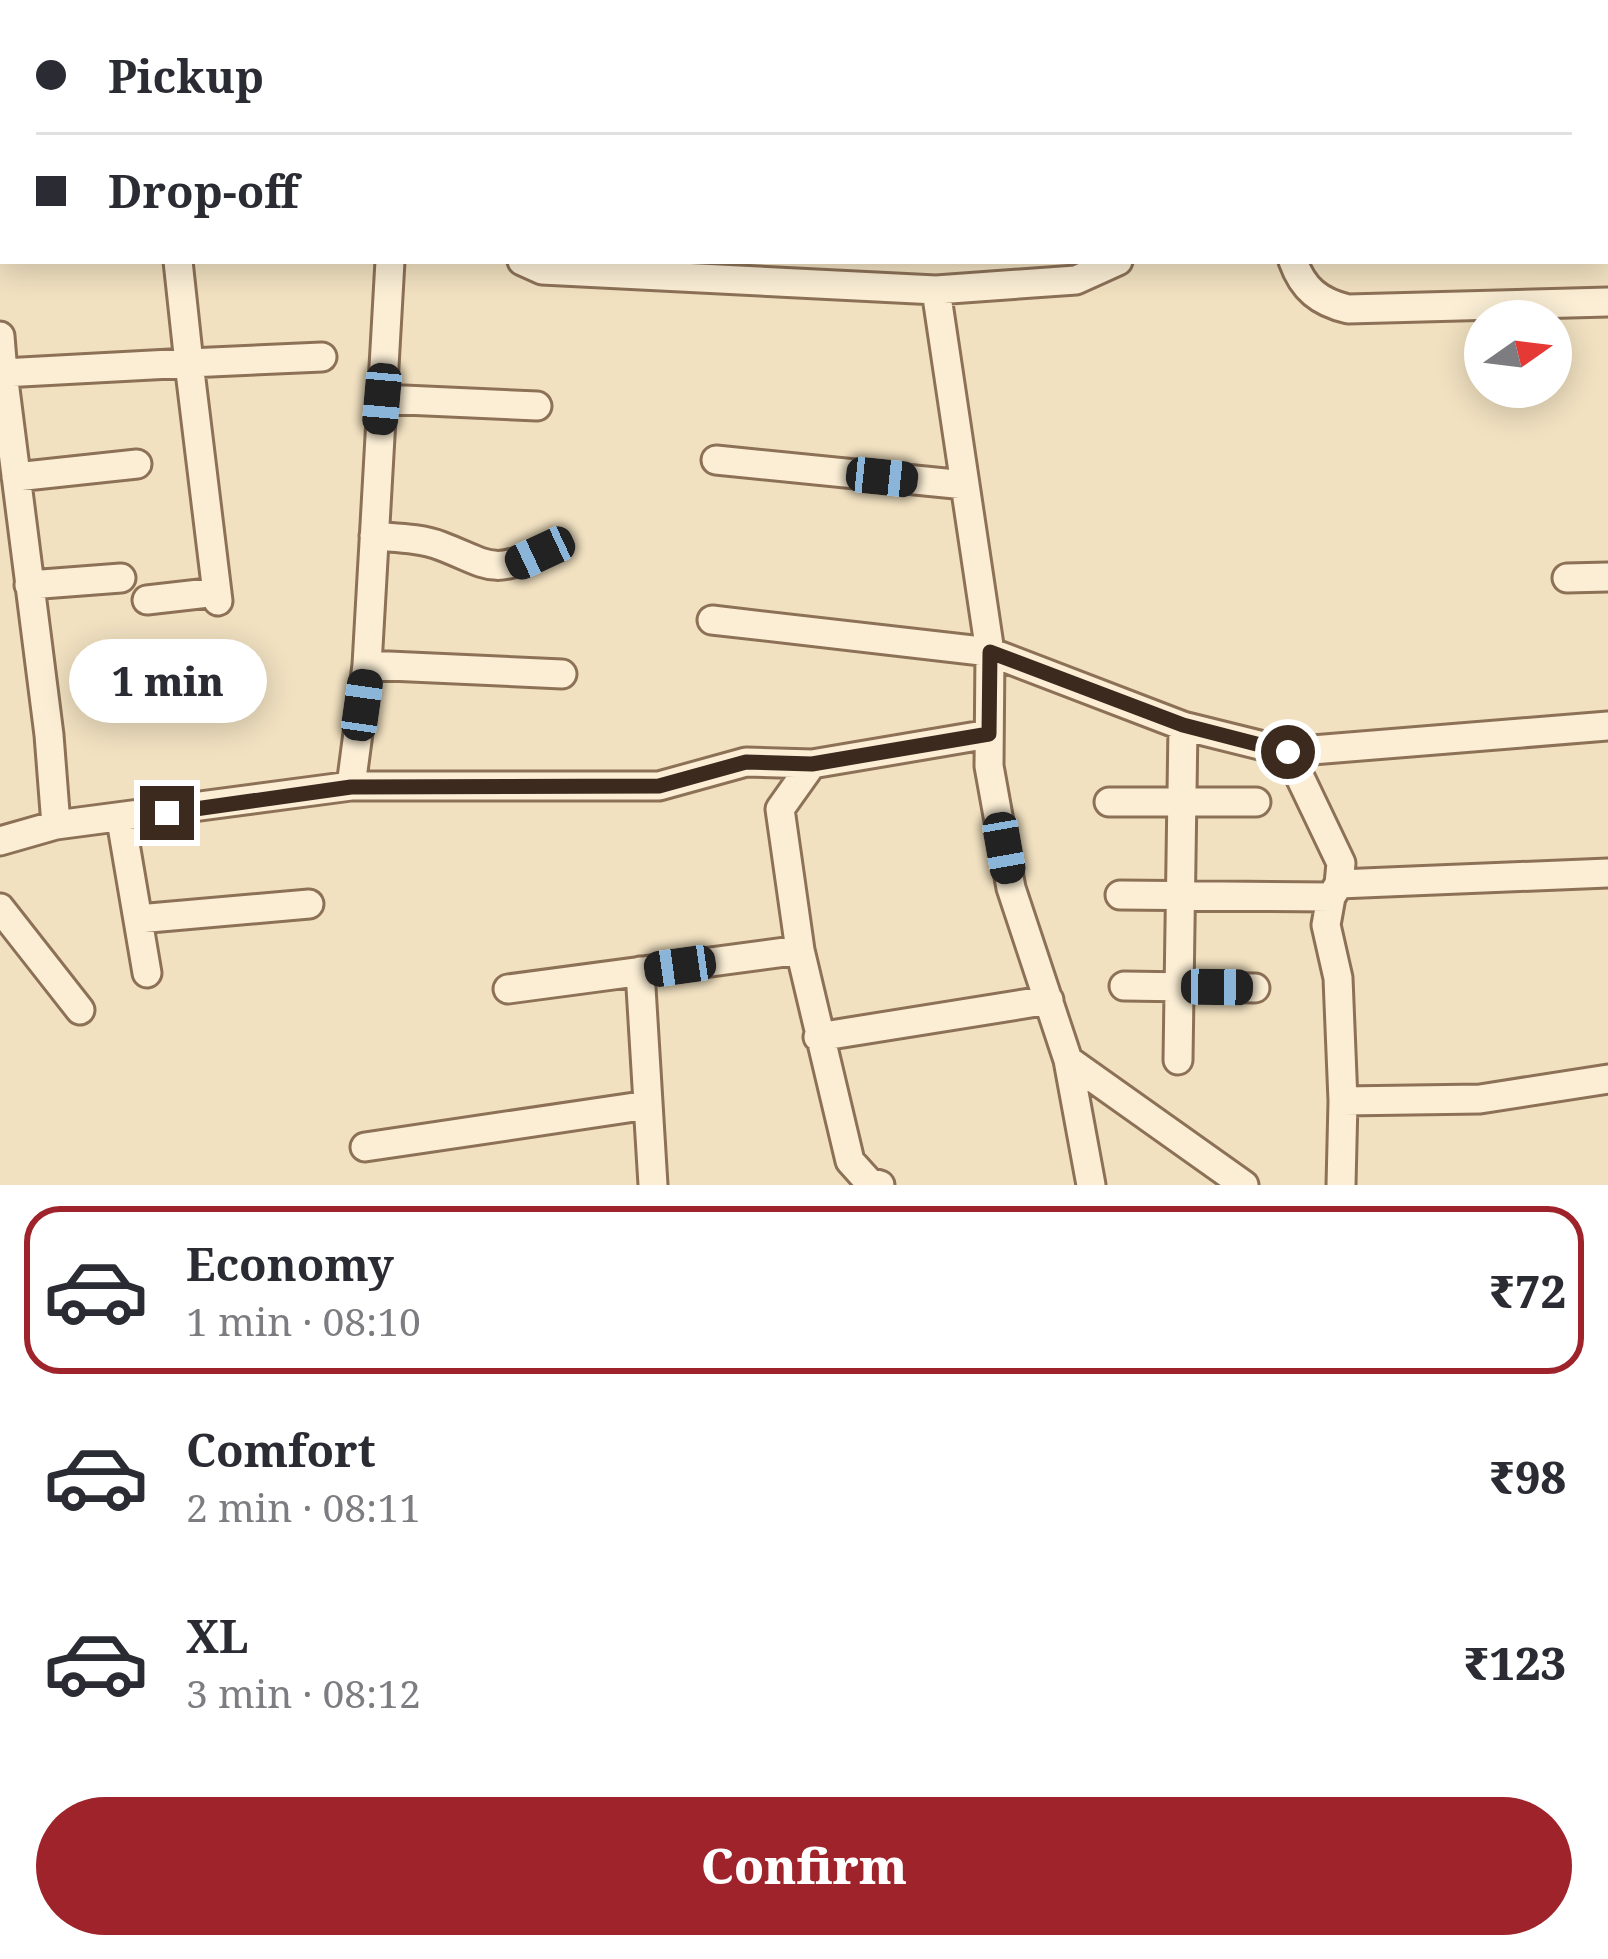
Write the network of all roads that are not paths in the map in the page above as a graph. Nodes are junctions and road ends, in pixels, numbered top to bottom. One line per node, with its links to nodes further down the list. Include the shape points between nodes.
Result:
1 (178, 264): 10 (street)
2 (390, 264): 12 (street)
3 (529, 264): 6 (street)
4 (1111, 264): 6 (street, via 1076,280)
5 (1295, 264): 7 (street, via 1308,290 1348,309)
6 (936, 290): 18 (street)
7 (1608, 302)
8 (0, 336): 11 (street)
9 (322, 357): 10 (street)
10 (189, 363): 11 (street); 25 (street, via 217,597)
11 (3, 373): 14 (street)
12 (382, 399): 13 (street); 19 (street)
13 (537, 406)
14 (6, 444): 17 (street)
15 (716, 460): 18 (street)
16 (137, 464): 17 (street)
17 (16, 477): 24 (street)
18 (965, 485): 27 (street)
19 (374, 536): 20 (street, via 445,547 482,565 513,566); 28 (street)
20 (540, 553)
21 (1608, 577): 23 (street)
22 (121, 578): 24 (street)
23 (1567, 578)
24 (29, 585): 40 (street)
25 (147, 600)
26 (712, 620): 27 (street)
27 (990, 652): 30 (street); 32 (street)
28 (368, 664): 29 (street); 35 (street)
29 (562, 674)
30 (1183, 725): 33 (street); 37 (street)
31 (1608, 726): 33 (street)
32 (989, 734): 34 (street); 56 (street, via 1011,888)
33 (1288, 752): 43 (street, via 1339,856)
34 (812, 764): 35 (street, via 746,762 659,786); 49 (street, via 780,809)
35 (351, 787): 39 (street)
36 (1109, 802): 37 (street)
37 (1182, 802): 38 (street); 45 (street)
38 (1256, 802)
39 (121, 820): 40 (street); 48 (street)
40 (56, 826): 41 (street)
41 (0, 842)
42 (1608, 873): 43 (street)
43 (1335, 891): 45 (street); 62 (street, via 1325,925 1338,978)
44 (1120, 895): 45 (street)
45 (1181, 896): 53 (street)
46 (309, 904): 48 (street)
47 (0, 908): 57 (street)
48 (138, 920): 51 (street)
49 (800, 950): 50 (street); 58 (street)
50 (640, 971): 55 (street); 63 (street)
51 (147, 973)
52 (1124, 986): 53 (street)
53 (1179, 986): 54 (street); 60 (street)
54 (1255, 988)
55 (508, 989)
56 (1048, 1000): 58 (street); 59 (street)
57 (80, 1010)
58 (818, 1037): 66 (street, via 850,1160)
59 (1068, 1060): 67 (street); 68 (street)
60 (1178, 1060)
61 (1608, 1078): 62 (street, via 1480,1099)
62 (1343, 1101): 69 (street)
63 (648, 1105): 64 (street); 65 (street)
64 (365, 1147)
65 (652, 1185)
66 (880, 1185)
67 (1091, 1185)
68 (1244, 1185)
69 (1341, 1185)

